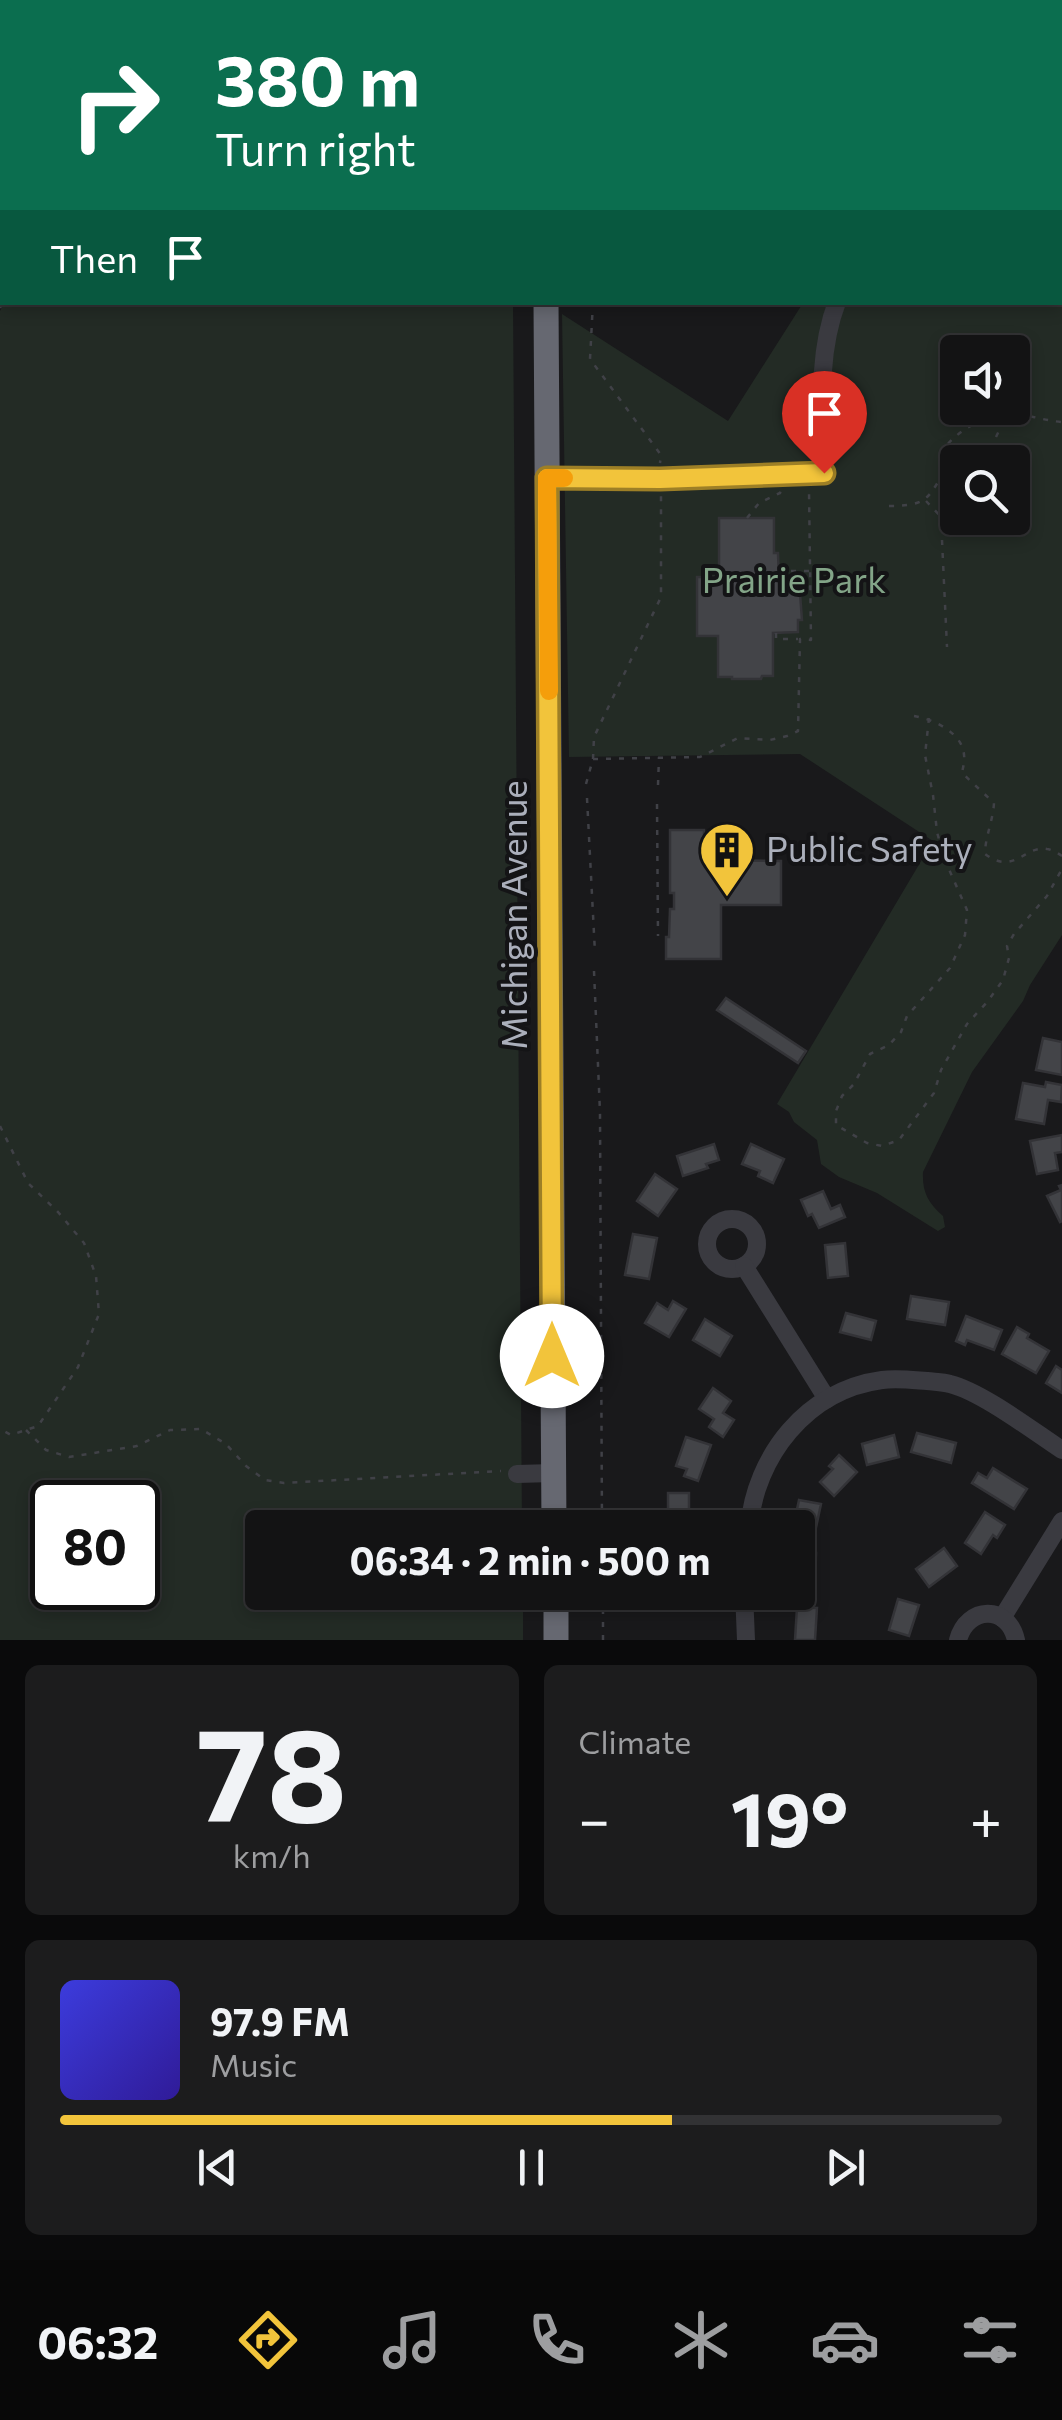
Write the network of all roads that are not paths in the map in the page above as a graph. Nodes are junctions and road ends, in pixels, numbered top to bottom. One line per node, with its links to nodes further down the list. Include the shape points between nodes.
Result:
1 (546, 305): 3 (highway, Michigan Avenue)
2 (836, 305): 3 (street, via 823,360 824,473)
3 (547, 478): 7 (highway, Michigan Avenue)
4 (744, 1266): 5 (street)
5 (827, 1398): 6 (street, via 884,1380 951,1384); 10 (street, via 780,1443 762,1470)
6 (1062, 1450)
7 (553, 1473): 8 (street); 9 (highway, Michigan Avenue)
8 (516, 1474)
9 (554, 1510)
10 (750, 1510)
11 (1062, 1521): 14 (street)
12 (556, 1610): 15 (highway)
13 (745, 1610): 16 (street)
14 (1002, 1618): 17 (street, via 974,1616); 18 (street)
15 (556, 1640)
16 (746, 1640)
17 (958, 1640)
18 (1016, 1640)

